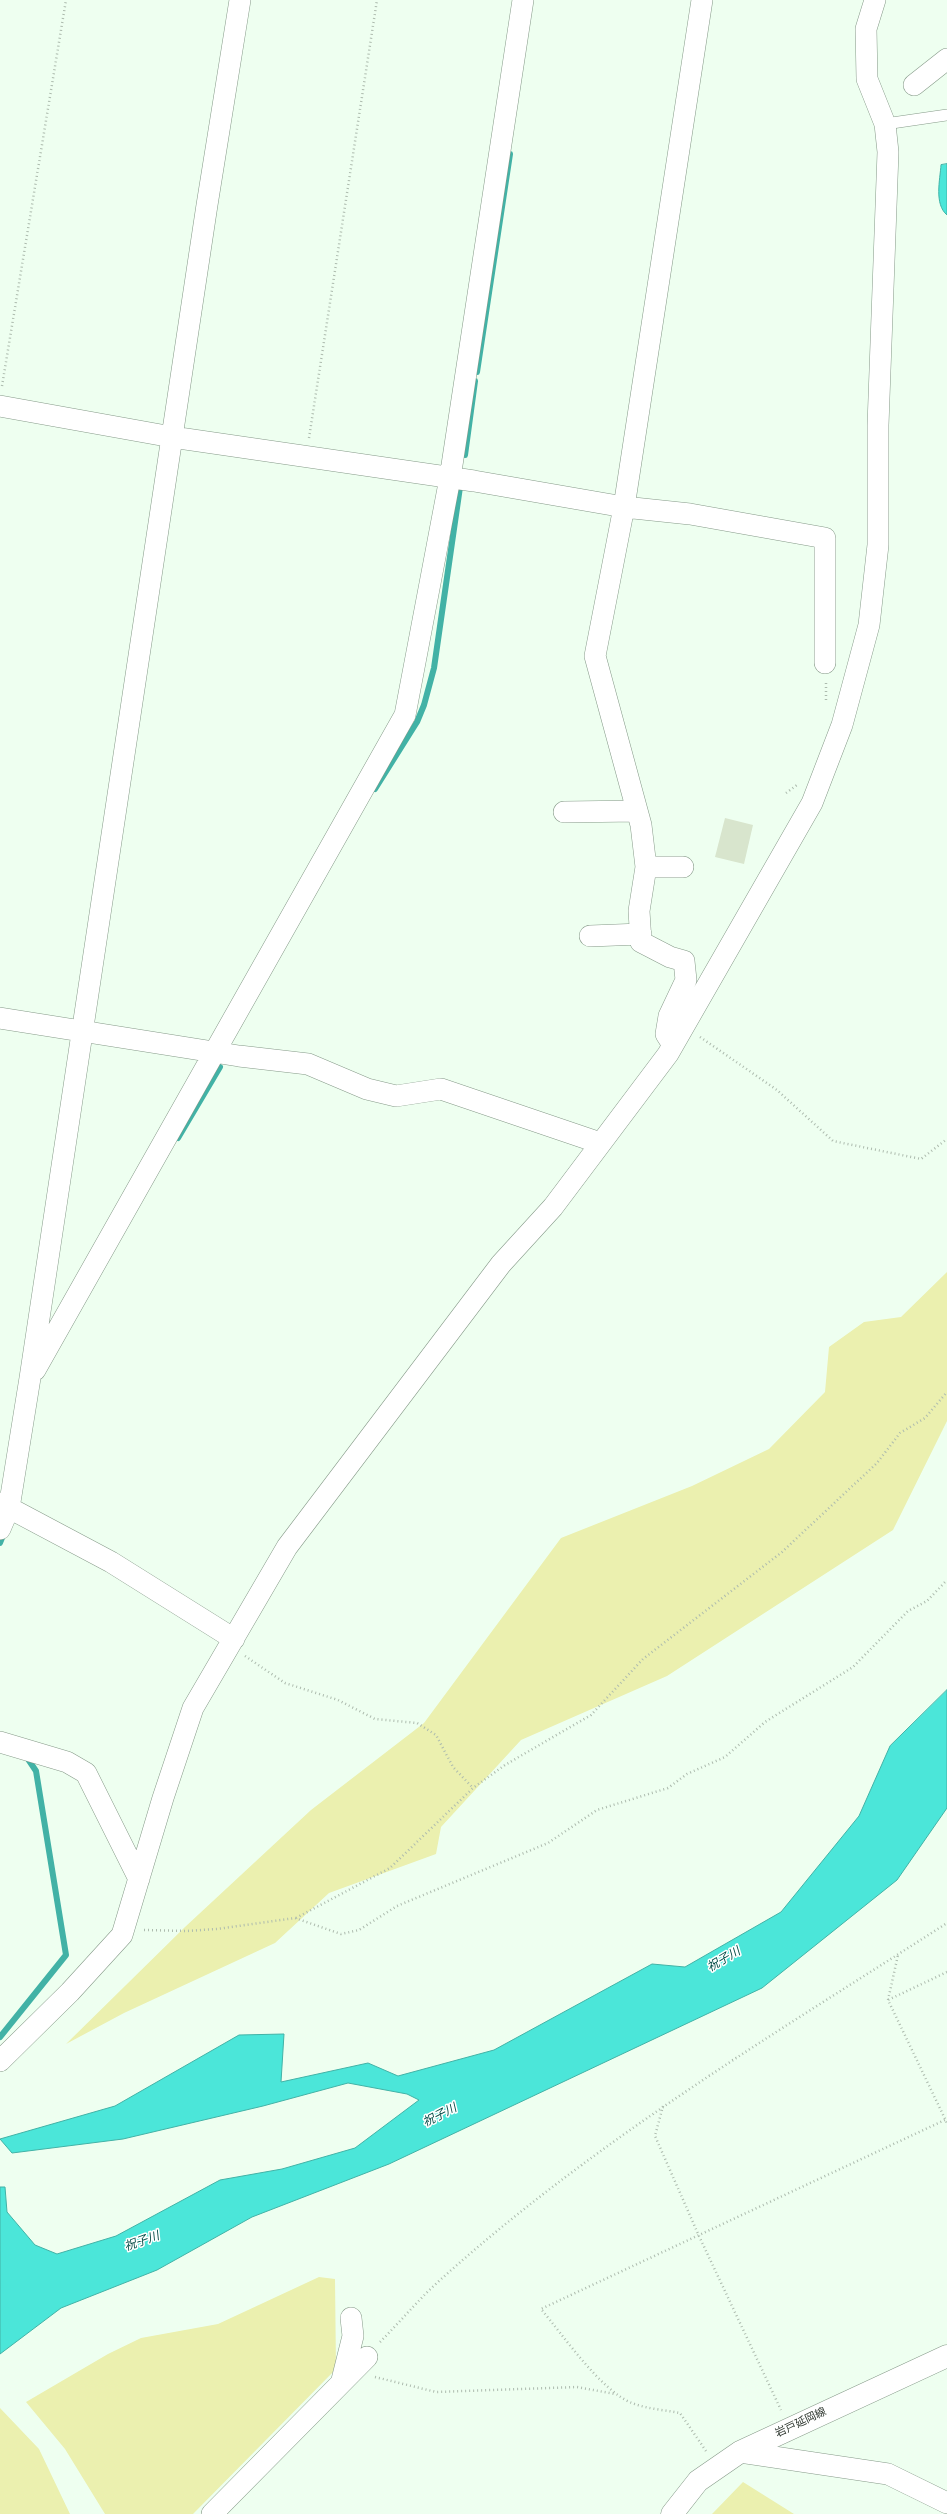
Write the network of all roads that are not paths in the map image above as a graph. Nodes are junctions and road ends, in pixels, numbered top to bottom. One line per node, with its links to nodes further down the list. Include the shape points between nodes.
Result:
1 (240, 0): 10 (street)
2 (523, 0): 11 (street)
3 (702, 0): 12 (street)
4 (875, 0): 8 (street, via 866,29 868,79)
5 (947, 59): 6 (street)
6 (914, 85)
7 (947, 115): 8 (lane)
8 (884, 124): 22 (street, via 888,152 878,425 878,545 869,625 842,725 812,803)
9 (1, 397): 10 (street)
10 (172, 437): 11 (street); 21 (street)
11 (450, 478): 12 (street); 23 (street, via 405,715)
12 (624, 507): 13 (street, via 690,514 825,538); 14 (street, via 595,656)
13 (825, 664)
14 (637, 811): 15 (street); 17 (street)
15 (564, 812)
16 (683, 867): 17 (street)
17 (646, 868): 18 (street, via 639,911)
18 (641, 934): 19 (street); 22 (street, via 641,942 684,961 686,980 669,1016 666,1034)
19 (590, 936)
20 (0, 1018): 21 (street)
21 (82, 1032): 23 (street); 25 (street)
22 (673, 1045): 24 (street)
23 (215, 1051): 24 (street, via 308,1064 367,1089 396,1096 441,1089); 25 (street)
24 (600, 1143): 28 (street, via 553,1207 501,1264 287,1547)
25 (30, 1378): 26 (street)
26 (5, 1505): 27 (street); 28 (street, via 111,1562)
27 (0, 1529)
28 (233, 1643): 30 (street, via 193,1708)
29 (0, 1742): 30 (street, via 68,1762 86,1773)
30 (139, 1879): 31 (street, via 122,1935 70,1992)
31 (0, 2061)
32 (351, 2318): 35 (street, via 353,2336)
33 (947, 2356): 36 (main road, 岩戸延岡線)
34 (367, 2357): 35 (street)
35 (342, 2380): 38 (street)
36 (740, 2452): 37 (street, via 888,2474); 39 (main road, 岩戸延岡線, via 698,2481)
37 (947, 2503)
38 (212, 2514)
39 (672, 2514)

